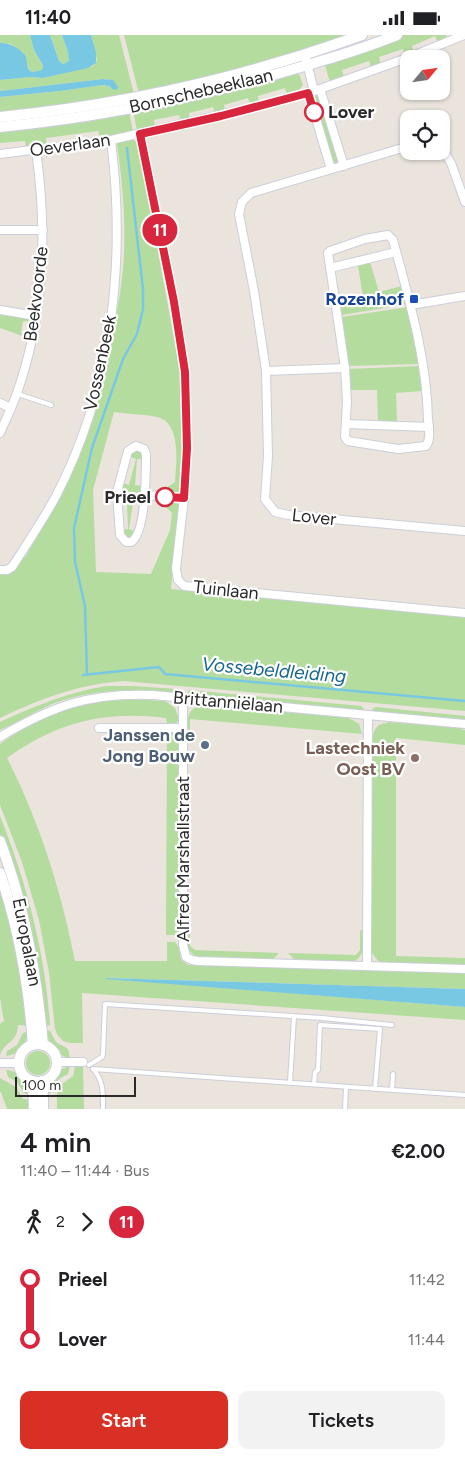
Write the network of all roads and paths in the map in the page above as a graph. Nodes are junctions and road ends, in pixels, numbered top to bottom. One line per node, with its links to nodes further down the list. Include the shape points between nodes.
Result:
1 (362, 35): 4 (street, Bornschebeeklaan)
2 (397, 35): 5 (street, Bornschebeeklaan)
3 (464, 35): 6 (street)
4 (305, 55): 5 (street); 7 (street, Bornschebeeklaan, via 137,97)
5 (307, 65): 6 (street); 8 (street, Bornschebeeklaan, via 159,103)
6 (314, 91): 9 (street); 15 (street); 16 (street)
7 (0, 117)
8 (0, 127)
9 (140, 134): 10 (street, Oeverlaan); 36 (street, Tuinlaan, via 185,372 187,448)
10 (111, 140): 12 (street, Oeverlaan); 38 (street, Vossenbeek, via 117,199 116,286 102,368 73,459 45,515 12,567)
11 (400, 148): 15 (street, Lover)
12 (36, 150): 13 (street, Oeverlaan); 19 (street, Beekvoorde)
13 (0, 154)
14 (449, 160): 17 (street)
15 (344, 166): 16 (street, Lover)
16 (331, 169): 27 (street, Lover, via 251,193 242,202 238,214)
17 (465, 202)
18 (0, 230): 19 (street)
19 (43, 230): 25 (street, Beekvoorde, via 43,263)
20 (396, 252): 21 (street); 21 (street, via 388,235 366,239 330,251); 23 (street)
21 (330, 268): 26 (street)
22 (465, 296): 23 (street)
23 (411, 305): 33 (street, via 424,374)
24 (0, 310): 25 (street)
25 (36, 316): 28 (street, Beekvoorde)
26 (345, 368): 27 (street); 32 (street)
27 (266, 371): 37 (street, Lover, via 268,456 265,499 275,511 288,515)
28 (16, 394): 30 (lane); 31 (street, Beekvoorde)
29 (0, 403): 31 (street)
30 (51, 405)
31 (11, 407): 34 (street, Beekvoorde)
32 (346, 424): 33 (street); 33 (street, via 345,437 348,441 398,449 426,446)
33 (429, 427)
34 (0, 433)
35 (146, 495): 35 (street, via 138,536 126,542 120,535 117,492 128,451 136,445 146,454); 36 (street)
36 (184, 498): 39 (street, Tuinlaan, via 176,569 178,580 184,586)
37 (465, 531)
38 (0, 570)
39 (465, 613)
40 (183, 698): 41 (street, Brittanniëlaan); 44 (street, Alfred Marshallstraat); 45 (street, Brittanniëlaan, via 127,694 86,699 51,710)
41 (368, 715): 42 (street, Brittanniëlaan); 48 (street)
42 (465, 724)
43 (99, 728): 44 (street)
44 (183, 728): 48 (street, Alfred Marshallstraat, via 183,945 186,957 198,961)
45 (0, 737)
46 (0, 841): 52 (street, Europalaan, via 17,890 30,944 38,991)
47 (0, 873): 52 (street, Europalaan, via 14,917)
48 (367, 967): 49 (street)
49 (465, 969)
50 (294, 1017): 51 (lane); 56 (lane, via 105,1004 103,1054); 59 (lane)
51 (392, 1025)
52 (38, 1045): 53 (street, via 54,1053); 55 (street, via 24,1050)
53 (56, 1062): 56 (street); 58 (street, via 51,1076)
54 (0, 1063): 55 (street)
55 (19, 1063): 58 (street, via 23,1074)
56 (88, 1065): 59 (lane); 67 (lane, via 104,1090)
57 (393, 1074): 63 (lane)
58 (38, 1081): 65 (street); 66 (street)
59 (290, 1082): 60 (lane)
60 (314, 1084): 61 (lane); 62 (lane, via 318,1070 320,1025 380,1029)
61 (346, 1087): 62 (lane); 68 (lane)
62 (375, 1089): 63 (lane)
63 (392, 1090): 64 (lane)
64 (465, 1095)
65 (34, 1109)
66 (43, 1109)
67 (103, 1109)
68 (345, 1109)

